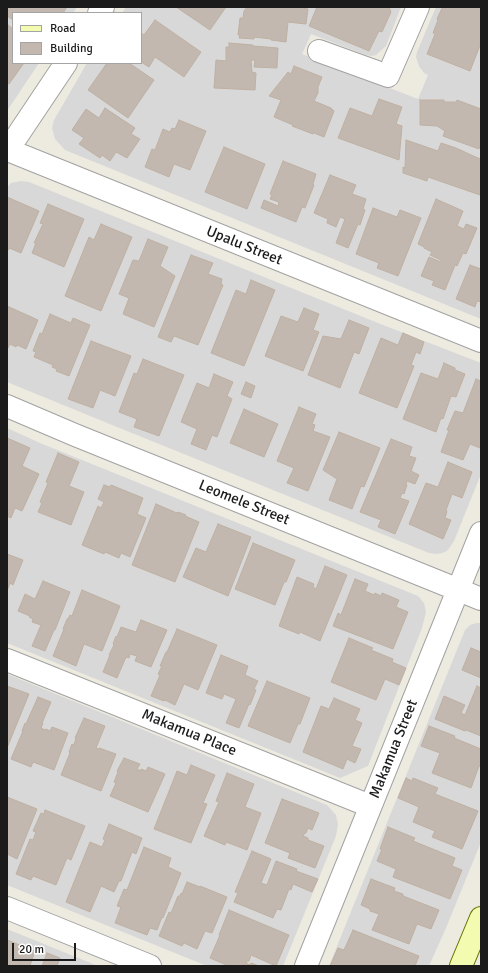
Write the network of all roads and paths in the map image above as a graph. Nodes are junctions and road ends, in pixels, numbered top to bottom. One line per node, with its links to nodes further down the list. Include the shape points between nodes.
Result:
1 (418, 7): 2 (street, via 388,76)
2 (319, 51)
3 (65, 64): 4 (street)
4 (8, 150): 5 (street, Upalu Street)
5 (481, 341)
6 (7, 406): 8 (street, Leomele Street, via 75,436)
7 (481, 533): 8 (street, Makamua Street)
8 (458, 590): 9 (street, Leomele Street); 11 (street, Makamua Street)
9 (481, 599)
10 (7, 660): 11 (street, Makamua Place)
11 (370, 806): 15 (street, Makamua Street)
12 (7, 908): 14 (street)
13 (481, 918): 16 (main road)
14 (150, 966)
15 (306, 966)
16 (461, 966)

